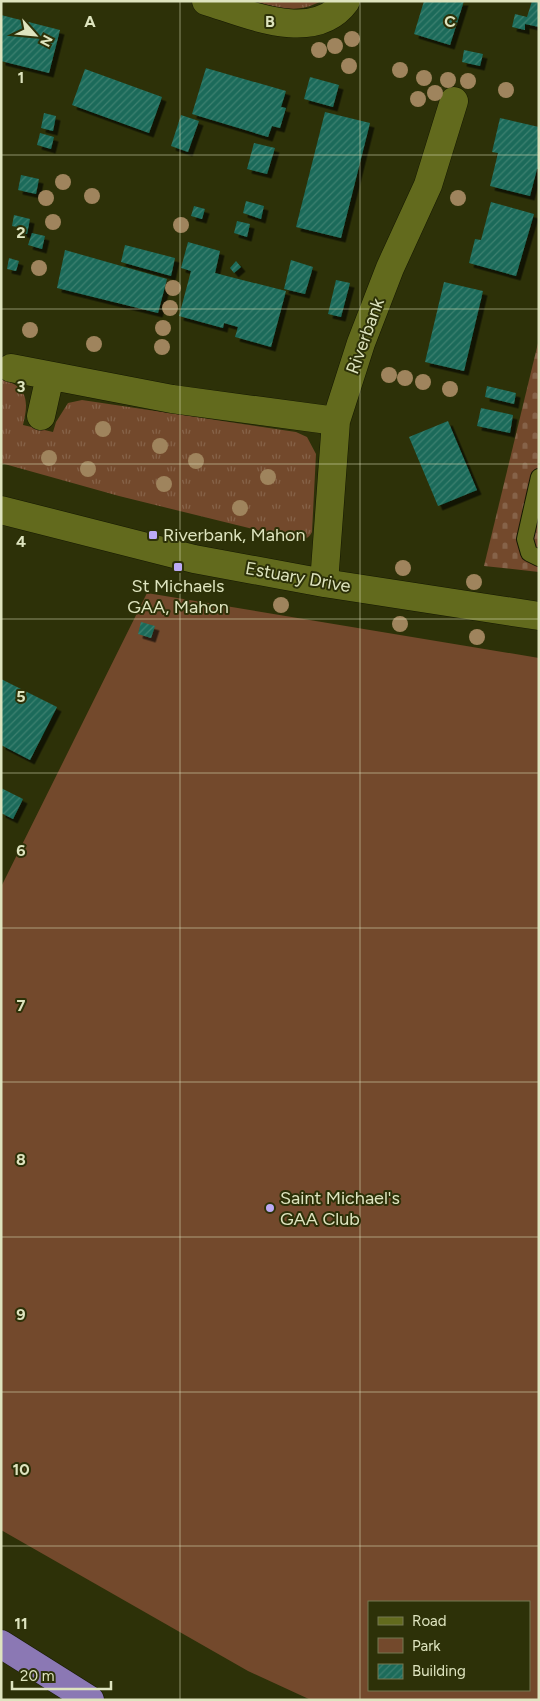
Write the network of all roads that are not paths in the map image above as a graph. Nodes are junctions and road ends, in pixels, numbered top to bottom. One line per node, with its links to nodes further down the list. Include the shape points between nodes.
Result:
1 (206, 1): 2 (street, via 285,24 303,25 327,17)
2 (346, 1)
3 (454, 101): 7 (street, Riverbank, via 428,185 361,342)
4 (11, 368): 5 (street)
5 (50, 376): 6 (street); 7 (street, via 172,399)
6 (41, 416)
7 (336, 421): 11 (street, Riverbank)
8 (539, 477): 10 (lane, via 525,539 529,553)
9 (1, 510): 11 (street, Estuary Drive, via 194,559)
10 (539, 558)
11 (324, 582): 12 (street, Estuary Drive)
12 (539, 616)
13 (1, 1644): 14 (highway)
14 (90, 1700)

